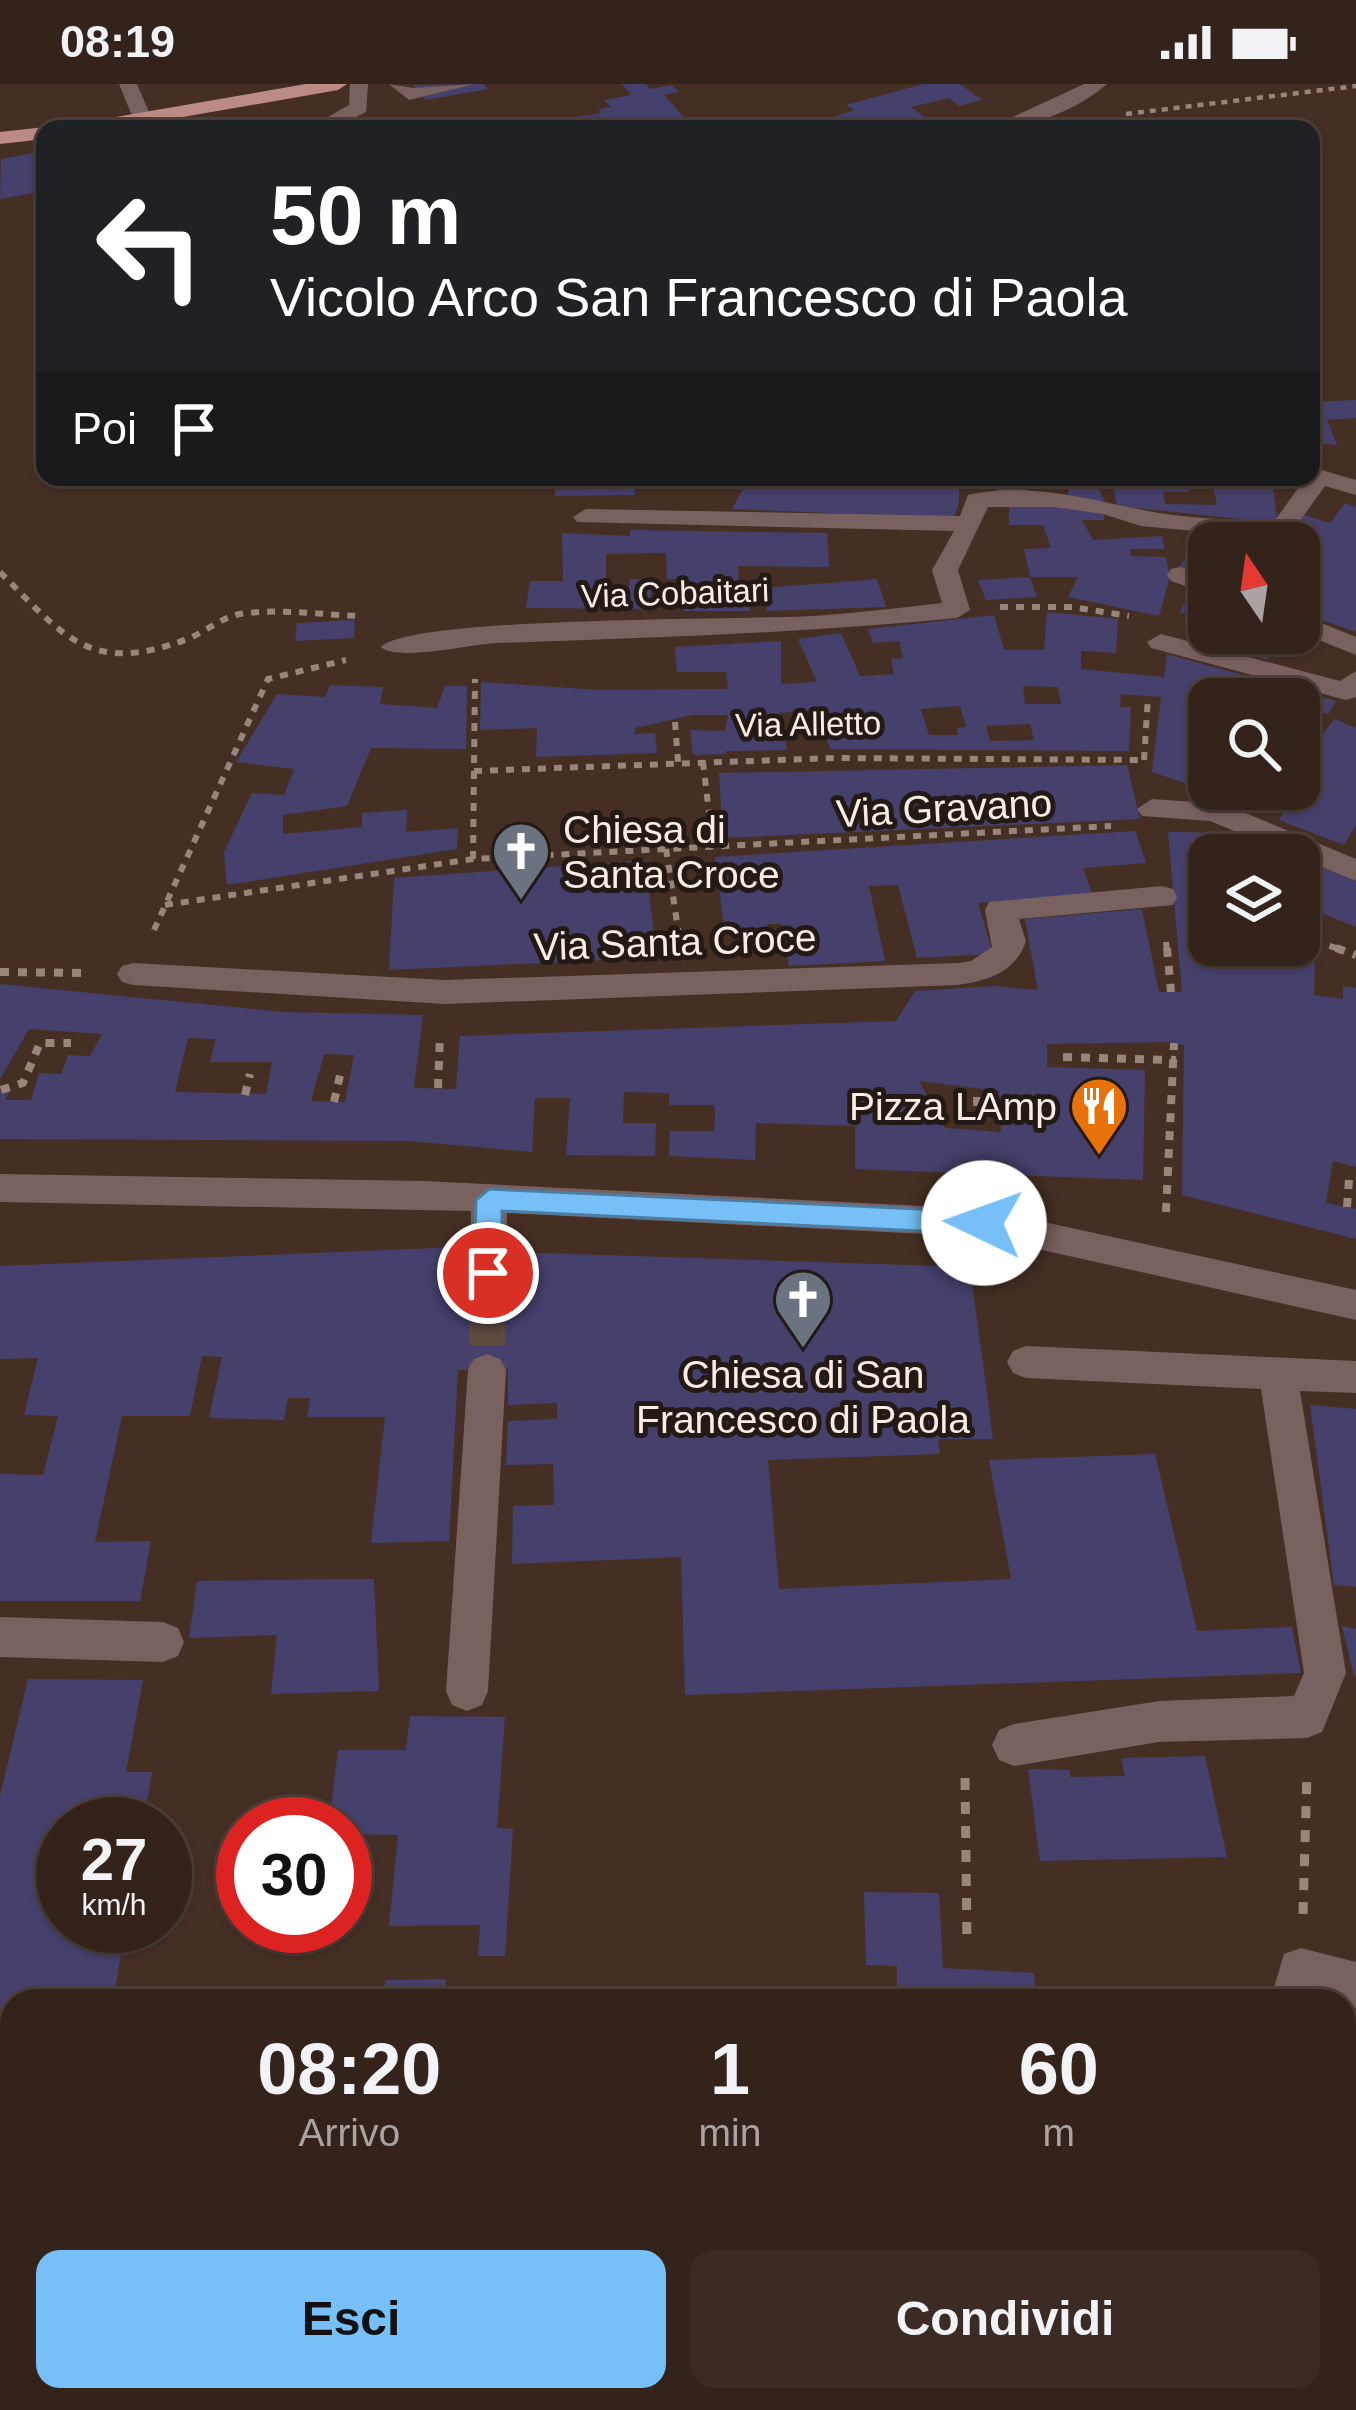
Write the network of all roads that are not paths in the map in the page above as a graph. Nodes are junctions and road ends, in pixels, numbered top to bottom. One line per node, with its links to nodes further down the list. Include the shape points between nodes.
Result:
1 (128, 84): 7 (street)
2 (338, 84): 7 (main road)
3 (359, 84): 9 (street, via 359,108)
4 (398, 84): 5 (street, via 409,94)
5 (466, 84)
6 (1098, 84): 10 (street)
7 (142, 119): 8 (main road)
8 (136, 120)
9 (335, 120)
10 (1022, 120)
11 (36, 134): 12 (main road)
12 (0, 138)
13 (1320, 477): 15 (street)
14 (1309, 486): 17 (street, via 1280,531 1035,500 976,500)
15 (1356, 488)
16 (586, 517): 17 (street)
17 (971, 524): 22 (street, Via Cobaitari, via 945,570 957,610)
18 (1180, 574): 19 (street)
19 (1188, 577)
20 (1320, 631): 23 (street)
21 (1161, 642): 24 (street)
22 (408, 645)
23 (1356, 646)
24 (1353, 689)
25 (1142, 817): 26 (street, via 1214,811)
26 (1356, 871)
27 (1162, 897): 28 (street, Via Santa Croce, via 1000,910 1006,953 958,974 445,992)
28 (133, 974)
29 (0, 1188): 30 (street)
30 (489, 1200): 31 (street, via 984,1223); 32 (street)
31 (1356, 1305)
32 (487, 1309)
33 (1026, 1362): 35 (street)
34 (487, 1370): 39 (street)
35 (1278, 1373): 36 (street); 40 (street, via 1325,1673 1307,1717 1233,1714)
36 (1356, 1377)
37 (0, 1637): 38 (street)
38 (163, 1642)
39 (467, 1691)
40 (1014, 1745)
41 (1356, 1985): 42 (street)
42 (1298, 1986)

